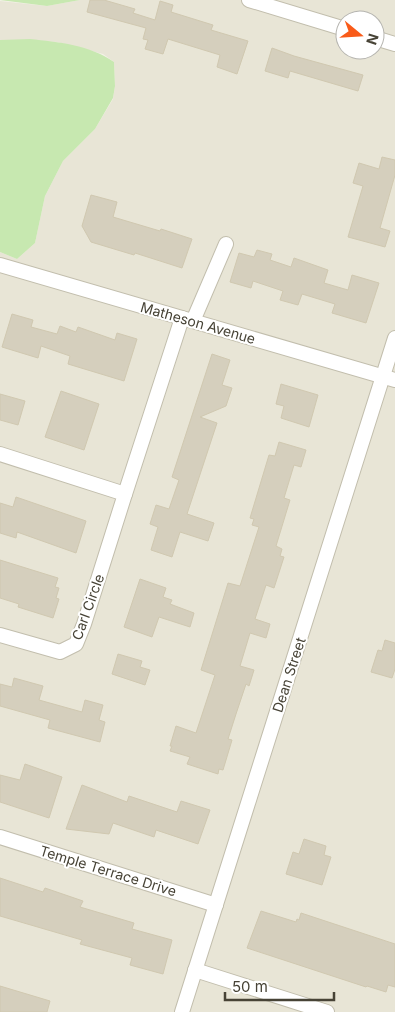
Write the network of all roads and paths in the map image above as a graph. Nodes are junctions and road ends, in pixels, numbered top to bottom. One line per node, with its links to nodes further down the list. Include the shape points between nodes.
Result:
1 (249, 0): 2 (street)
2 (335, 26)
3 (226, 244): 5 (street, Carl Circle)
4 (0, 265): 5 (street, Matheson Avenue)
5 (188, 320): 7 (street, Matheson Avenue); 9 (street, Carl Circle)
6 (395, 338): 7 (street, Dean Street)
7 (389, 379): 12 (street, Dean Street)
8 (0, 454): 9 (street)
9 (125, 494): 10 (street, Carl Circle, via 76,644 60,652)
10 (0, 635)
11 (0, 838): 12 (street, Temple Terrace Drive)
12 (216, 905): 13 (street, Dean Street)
13 (195, 970): 14 (street, Dean Street); 15 (street)
14 (182, 1012)
15 (327, 1012)

